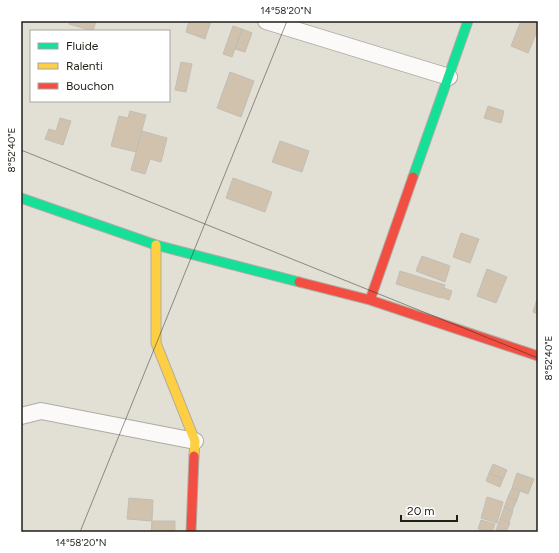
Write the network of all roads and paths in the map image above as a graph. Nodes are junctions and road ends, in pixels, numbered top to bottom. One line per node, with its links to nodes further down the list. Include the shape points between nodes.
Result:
1 (266, 21): 3 (street)
2 (468, 21): 3 (street)
3 (449, 77): 6 (street)
4 (21, 198): 5 (street)
5 (156, 245): 6 (street); 9 (street, via 156,343)
6 (370, 300): 7 (street)
7 (538, 356)
8 (21, 416): 9 (street, via 42,410)
9 (195, 441): 10 (street)
10 (191, 532)

